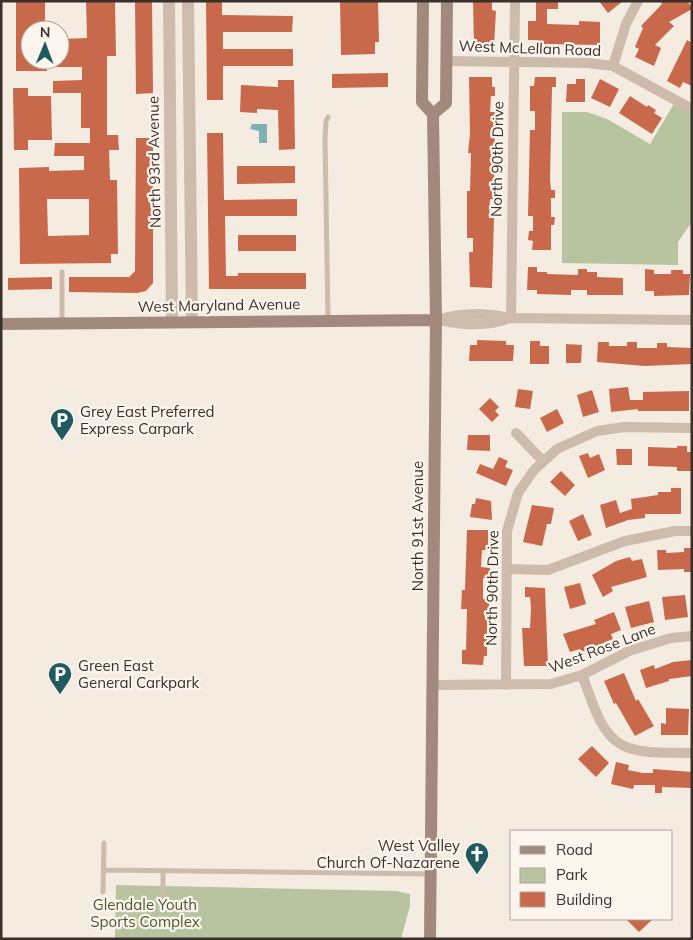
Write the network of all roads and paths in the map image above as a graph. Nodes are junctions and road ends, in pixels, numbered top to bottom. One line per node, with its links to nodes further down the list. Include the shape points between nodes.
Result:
1 (169, 1): 18 (street, North 93rd Avenue)
2 (188, 1): 19 (street)
3 (423, 1): 11 (main road, North 91st Avenue, via 422,102)
4 (447, 1): 7 (main road)
5 (515, 1): 8 (street, North 90th Drive)
6 (638, 1): 9 (street, via 626,24)
7 (447, 61): 8 (street, West McLellan Road); 11 (main road, via 446,103)
8 (514, 62): 9 (street, West McLellan Road); 14 (street, North 90th Drive)
9 (612, 66): 10 (street, West McLellan Road)
10 (692, 109)
11 (433, 114): 16 (main road, North 91st Avenue)
12 (328, 117): 15 (lane, via 325,138)
13 (62, 272): 20 (lane)
14 (511, 318): 16 (street, West Maryland Avenue, via 485,324); 17 (street, West Maryland Avenue)
15 (328, 320): 16 (main road, West Maryland Avenue); 19 (main road, West Maryland Avenue)
16 (436, 320): 29 (main road, North 91st Avenue)
17 (692, 320)
18 (172, 321): 19 (main road, West Maryland Avenue); 20 (main road, West Maryland Avenue)
19 (192, 321)
20 (62, 323): 21 (main road, West Maryland Avenue)
21 (1, 324)
22 (692, 428): 24 (street, North 90th Drive, via 610,428 583,435)
23 (516, 433): 24 (street)
24 (542, 460): 26 (street, North 90th Drive, via 525,481 512,508 507,531)
25 (692, 531): 26 (street, via 675,531 625,541 548,570)
26 (507, 570): 30 (street, North 90th Drive)
27 (692, 636): 28 (street, West Rose Lane, via 671,638 629,651)
28 (582, 675): 30 (street, West Rose Lane, via 551,684); 31 (street, via 606,730 621,745 654,752)
29 (433, 685): 30 (street, West Rose Lane); 35 (main road, North 91st Avenue)
30 (506, 685)
31 (692, 753)
32 (104, 843): 33 (lane)
33 (103, 870): 34 (lane); 36 (lane)
34 (163, 871): 35 (lane); 37 (lane)
35 (432, 874): 38 (main road, North 91st Avenue)
36 (103, 892)
37 (163, 909)
38 (430, 939)

